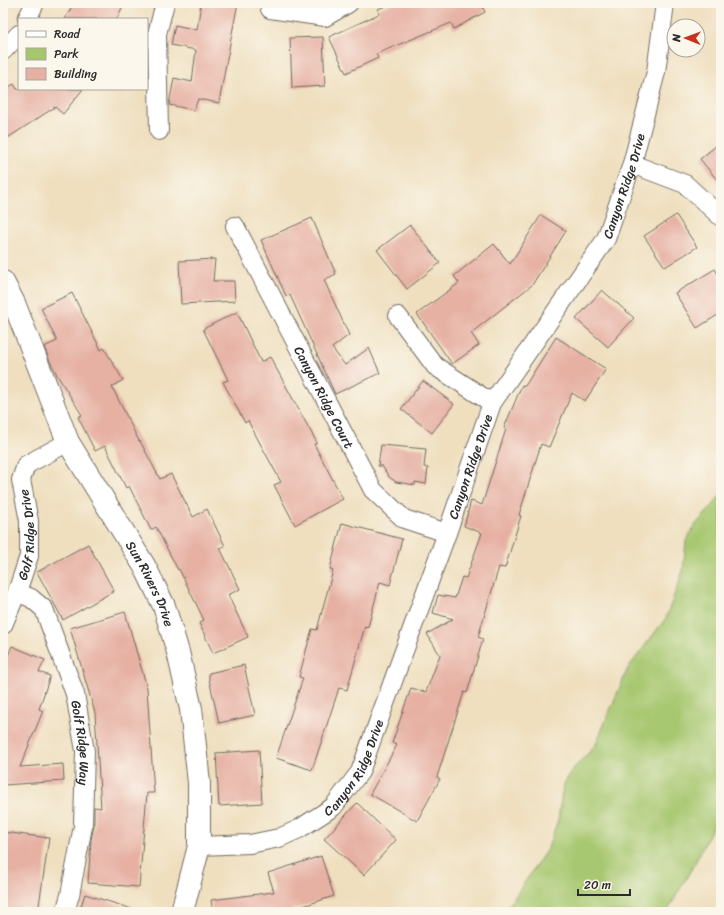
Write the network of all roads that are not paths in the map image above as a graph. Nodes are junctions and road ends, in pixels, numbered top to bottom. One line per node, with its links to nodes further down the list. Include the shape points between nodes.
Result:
1 (35, 3): 6 (street)
2 (165, 3): 9 (street, via 157,34)
3 (272, 3): 4 (street, via 270,9 325,17)
4 (349, 3)
5 (665, 3): 10 (street, Canyon Ridge Drive, via 656,72)
6 (28, 18)
7 (18, 35): 8 (street)
8 (3, 51)
9 (159, 131)
10 (632, 164): 11 (street, via 685,184); 15 (street, Canyon Ridge Drive, via 606,239)
11 (721, 217)
12 (235, 226): 17 (street, Canyon Ridge Court, via 373,490 404,519)
13 (3, 282): 16 (street, Sun Rivers Drive, via 14,303)
14 (398, 316): 15 (street, via 435,366)
15 (492, 403): 17 (street, Canyon Ridge Drive)
16 (68, 442): 18 (street, Golf Ridge Drive, via 26,465 20,480 29,521 29,556); 20 (street, Sun Rivers Drive, via 145,566 164,606 191,709 199,783)
17 (447, 533): 20 (street, Canyon Ridge Drive, via 360,772 333,807 299,829 279,838 250,844)
18 (17, 592): 19 (street, Golf Ridge Drive); 21 (street, Golf Ridge Way, via 31,598 44,609 75,694 85,751 83,826)
19 (3, 625)
20 (199, 846): 22 (street, Sun Rivers Drive)
21 (65, 912)
22 (182, 912)

